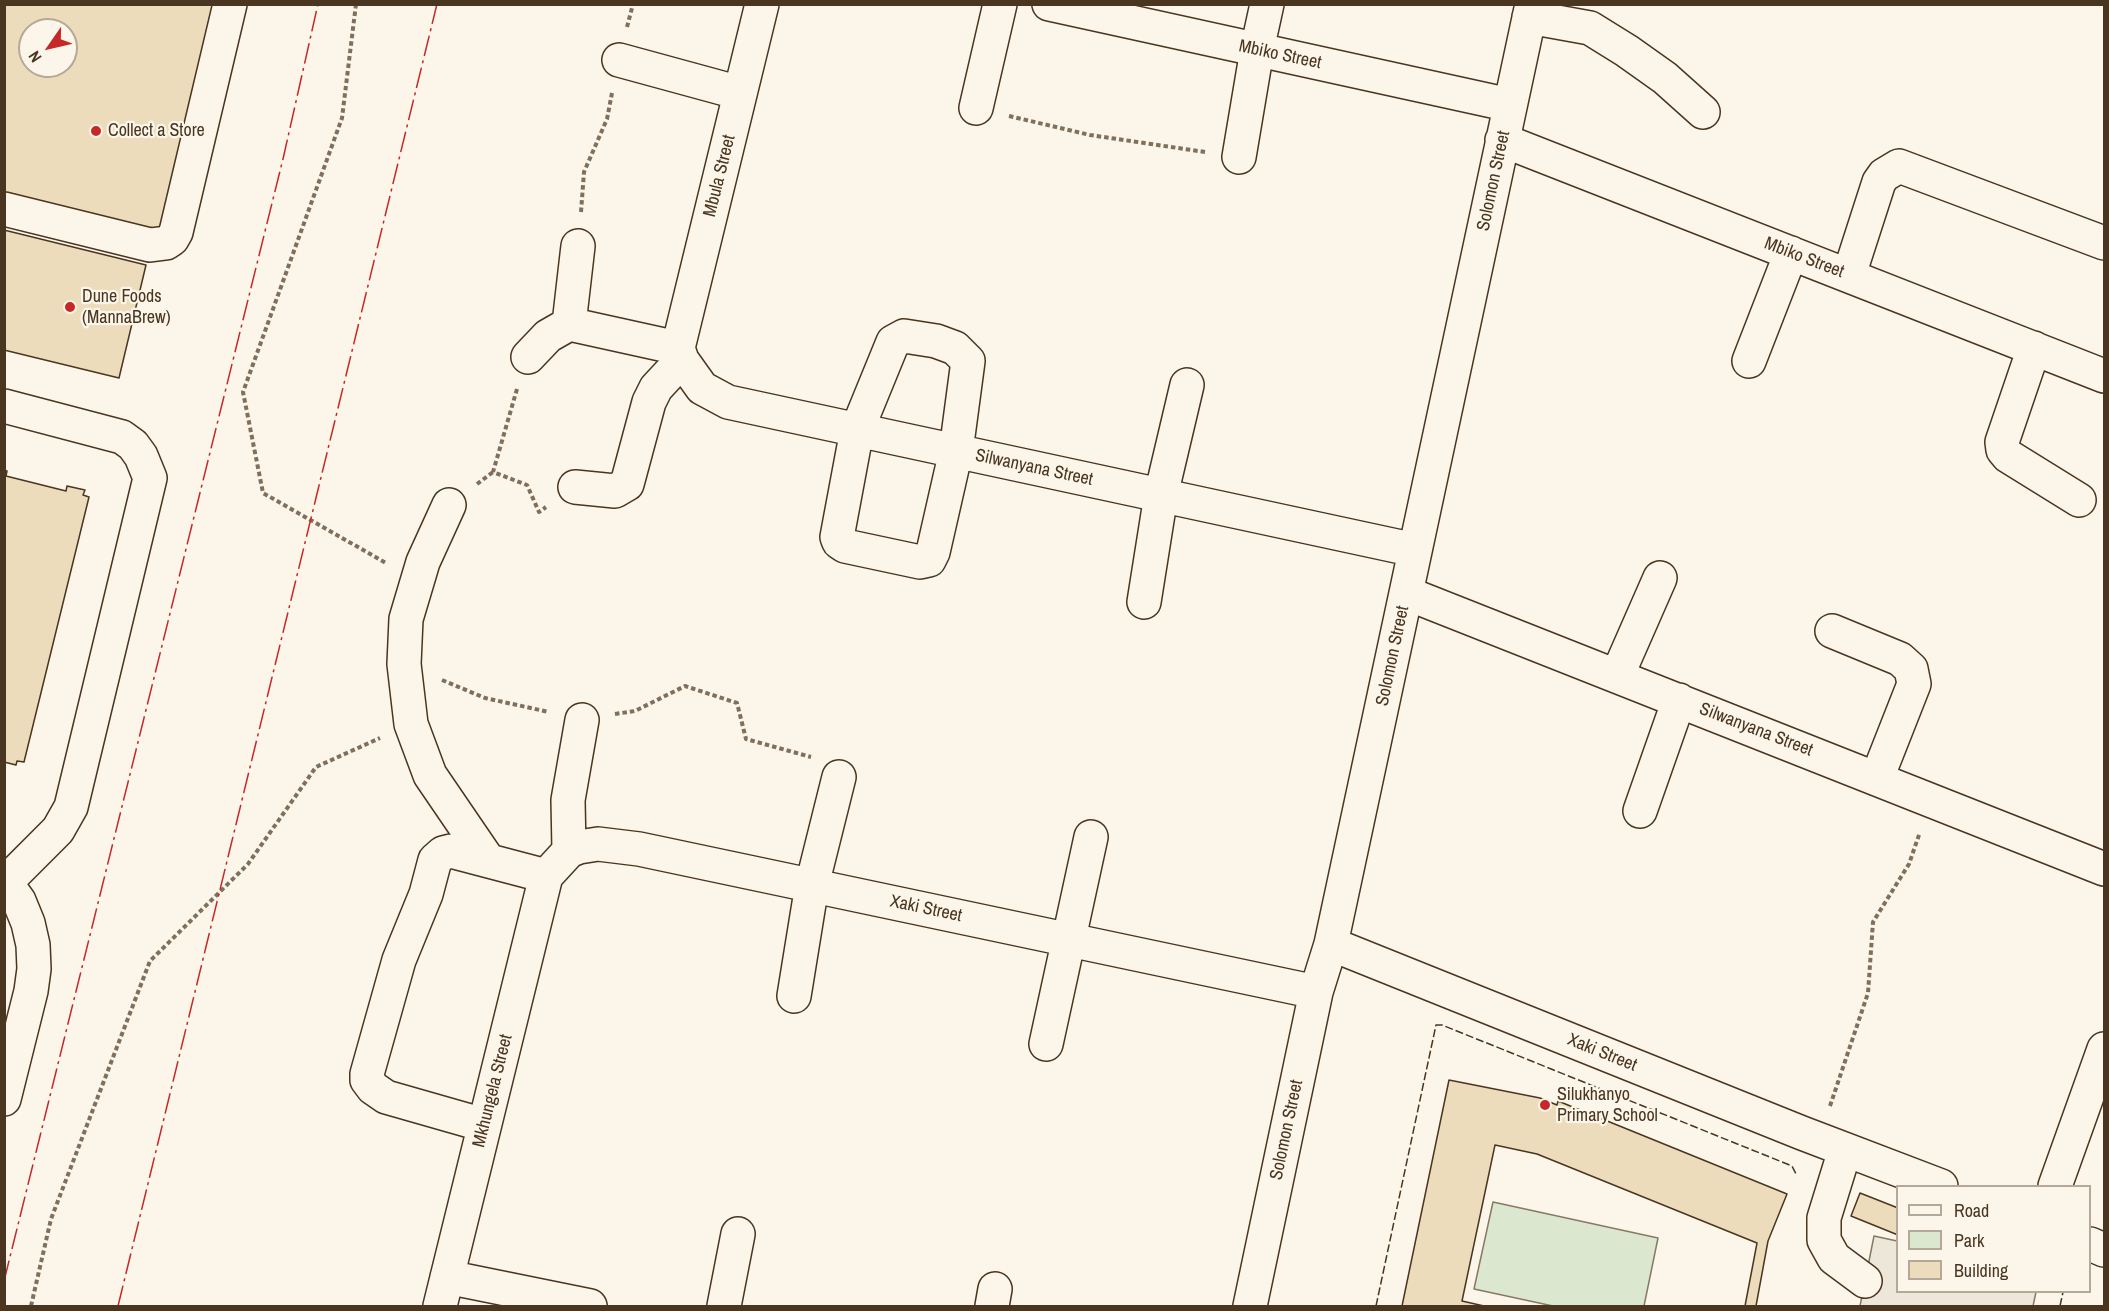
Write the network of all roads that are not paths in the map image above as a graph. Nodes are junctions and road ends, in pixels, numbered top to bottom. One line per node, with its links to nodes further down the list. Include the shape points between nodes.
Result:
1 (230, 4): 15 (street, via 172,238 158,245 150,244)
2 (762, 4): 9 (street, Mbula Street)
3 (1000, 4): 11 (street)
4 (1049, 4): 7 (street, Mbiko Street)
5 (1267, 4): 7 (street)
6 (1530, 11): 10 (street, Solomon Street); 12 (street, via 1590,28 1665,78)
7 (1257, 50): 10 (street, Mbiko Street); 14 (street)
8 (619, 60): 9 (street)
9 (740, 93): 22 (street, Mbula Street)
10 (1510, 105): 13 (street, Solomon Street)
11 (976, 108)
12 (1703, 112)
13 (1502, 140): 18 (street, Mbiko Street); 34 (street, Solomon Street)
14 (1239, 157)
15 (4, 209)
16 (2104, 243): 19 (street, via 1899,166 1879,182)
17 (578, 246): 20 (street)
18 (1791, 253): 19 (street, Mbiko Street); 24 (street)
19 (1849, 276): 21 (street, Mbiko Street)
20 (569, 324): 22 (street); 23 (street, via 548,336)
21 (2034, 348): 25 (street, Mbiko Street); 32 (street, via 2002,442 2003,450)
22 (680, 354): 28 (street, Silwanyana Street, via 702,388 728,402); 30 (street, via 649,402 627,484 615,491)
23 (528, 357)
24 (1749, 362)
25 (2102, 367)
26 (1187, 385): 31 (street)
27 (4, 406): 50 (street, via 122,437 141,456 150,478 71,807 58,830)
28 (857, 430): 29 (street, Silwanyana Street); 29 (street, via 893,342 904,336 936,341 955,348 968,361); 29 (street, via 839,542 920,562 929,560)
29 (956, 451): 31 (street, Silwanyana Street)
30 (576, 487)
31 (1161, 495): 34 (street, Silwanyana Street); 37 (street)
32 (2079, 500)
33 (449, 505): 47 (street, via 416,580 406,619 404,663 411,724 430,775)
34 (1415, 550): 36 (street, Solomon Street)
35 (1660, 578): 39 (street)
36 (1406, 593): 39 (street, Silwanyana Street); 53 (street, Solomon Street)
37 (1144, 602)
38 (1832, 631): 43 (street, via 1900,659 1911,669 1914,684)
39 (1617, 676): 40 (street, Silwanyana Street)
40 (1679, 700): 43 (street, Silwanyana Street); 44 (street)
41 (582, 720): 46 (street, via 568,800)
42 (838, 777): 51 (street)
43 (1877, 778): 48 (street, Silwanyana Street)
44 (1640, 811)
45 (1091, 837): 52 (street)
46 (569, 851): 49 (street); 51 (street, Xaki Street, via 598,844 639,849)
47 (488, 860): 49 (street); 59 (street, via 451,851 443,852 435,860 426,894 399,960 367,1074 373,1088 386,1097)
48 (2104, 869)
49 (546, 876): 59 (street, Mkhungela Street)
50 (5, 881): 58 (street, via 28,923 34,969)
51 (812, 885): 52 (street, Xaki Street); 55 (street)
52 (1068, 939): 54 (street, Xaki Street); 56 (street)
53 (1331, 944): 54 (street, Solomon Street); 60 (street, Xaki Street)
54 (1316, 992): 68 (street, Solomon Street)
55 (794, 996)
56 (1046, 1044)
57 (2104, 1049): 62 (street)
58 (4, 1099)
59 (484, 1125): 65 (street, Mkhungela Street)
60 (1845, 1150): 61 (street, Xaki Street); 64 (street, via 1824,1218 1824,1240 1834,1258)
61 (1938, 1185)
62 (2055, 1185)
63 (738, 1233): 67 (street)
64 (1865, 1281)
65 (444, 1292): 66 (street)
66 (590, 1306)
67 (724, 1306)
68 (1250, 1306)

